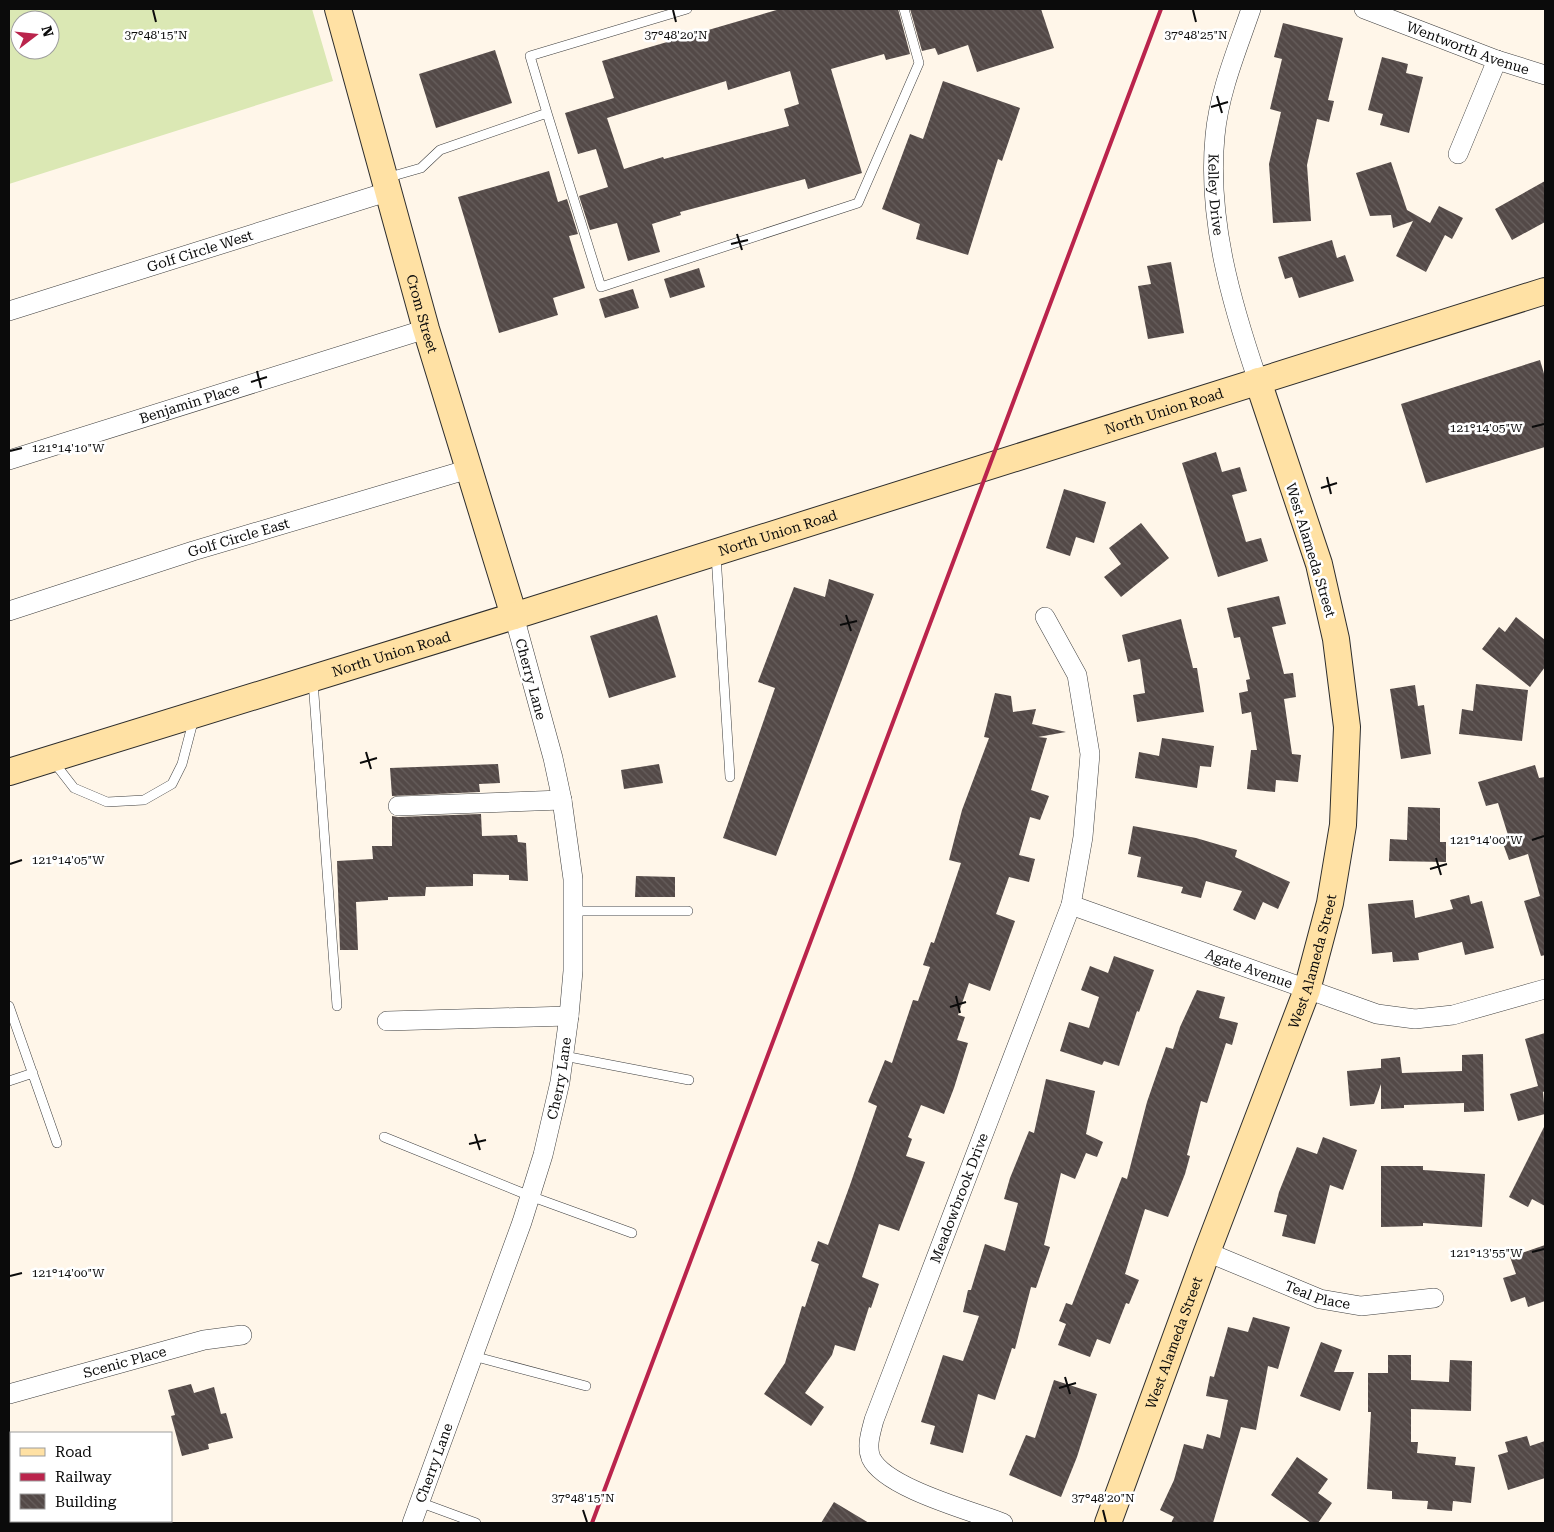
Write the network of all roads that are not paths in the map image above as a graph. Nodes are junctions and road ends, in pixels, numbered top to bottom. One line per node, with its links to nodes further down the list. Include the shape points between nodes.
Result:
1 (338, 9): 10 (street, Crom Street)
2 (687, 9): 8 (lane, via 530,56)
3 (904, 9): 8 (lane, via 920,63 858,203 601,287)
4 (1252, 9): 14 (street, Kelley Drive, via 1223,90 1215,135 1214,192 1223,258)
5 (1364, 9): 6 (street, Wentworth Avenue)
6 (1496, 60): 7 (street, Wentworth Avenue); 9 (street)
7 (1545, 75)
8 (547, 113): 10 (lane, via 440,150 421,168)
9 (1458, 154)
10 (388, 185): 12 (street, Golf Circle West); 13 (street, Crom Street)
11 (1545, 291): 14 (street, North Union Road)
12 (9, 311)
13 (426, 329): 15 (street, Benjamin Place); 16 (street, Crom Street)
14 (1258, 380): 17 (street, North Union Road); 32 (street, West Alameda Street, via 1326,590 1347,727 1343,825 1330,903)
15 (9, 460)
16 (469, 468): 18 (street, Golf Circle East, via 193,551); 19 (street, Crom Street)
17 (716, 553): 19 (street, North Union Road); 25 (lane)
18 (9, 611)
19 (514, 616): 21 (street, North Union Road); 26 (street, Cherry Lane)
20 (1045, 617): 28 (street, via 1077,675 1090,754 1083,837)
21 (313, 678): 22 (street, North Union Road); 34 (lane)
22 (195, 715): 23 (street, North Union Road); 23 (lane, via 182,764 172,784 144,800 107,802 74,788)
23 (51, 759): 24 (street, North Union Road)
24 (9, 772)
25 (730, 777)
26 (562, 800): 27 (street); 30 (street, Cherry Lane, via 573,879)
27 (398, 806)
28 (1071, 905): 32 (street, Agate Avenue); 54 (street, Meadowbrook Drive, via 869,1439 871,1457 882,1472 910,1489)
29 (688, 910): 30 (lane)
30 (573, 911): 35 (street, Cherry Lane)
31 (1545, 989): 32 (street, Agate Avenue, via 1453,1015 1415,1019 1377,1014)
32 (1307, 990): 45 (street, West Alameda Street)
33 (9, 1006): 38 (lane)
34 (337, 1006)
35 (569, 1016): 36 (street); 37 (street, Cherry Lane)
36 (387, 1021)
37 (564, 1056): 39 (lane); 43 (street, Cherry Lane, via 543,1155)
38 (33, 1073): 40 (lane); 42 (lane)
39 (689, 1080)
40 (9, 1081)
41 (384, 1137): 43 (lane)
42 (57, 1143)
43 (530, 1196): 44 (lane); 48 (street, Cherry Lane)
44 (632, 1233)
45 (1206, 1252): 46 (street, Teal Place, via 1320,1299 1361,1306); 55 (street, West Alameda Street)
46 (1434, 1298)
47 (242, 1335): 50 (street, Scenic Place, via 204,1340)
48 (473, 1356): 49 (lane); 51 (street, Cherry Lane)
49 (586, 1386)
50 (9, 1394)
51 (419, 1502): 52 (street, Cherry Lane); 53 (lane)
52 (412, 1523)
53 (476, 1523)
54 (1003, 1523)
55 (1108, 1523)

